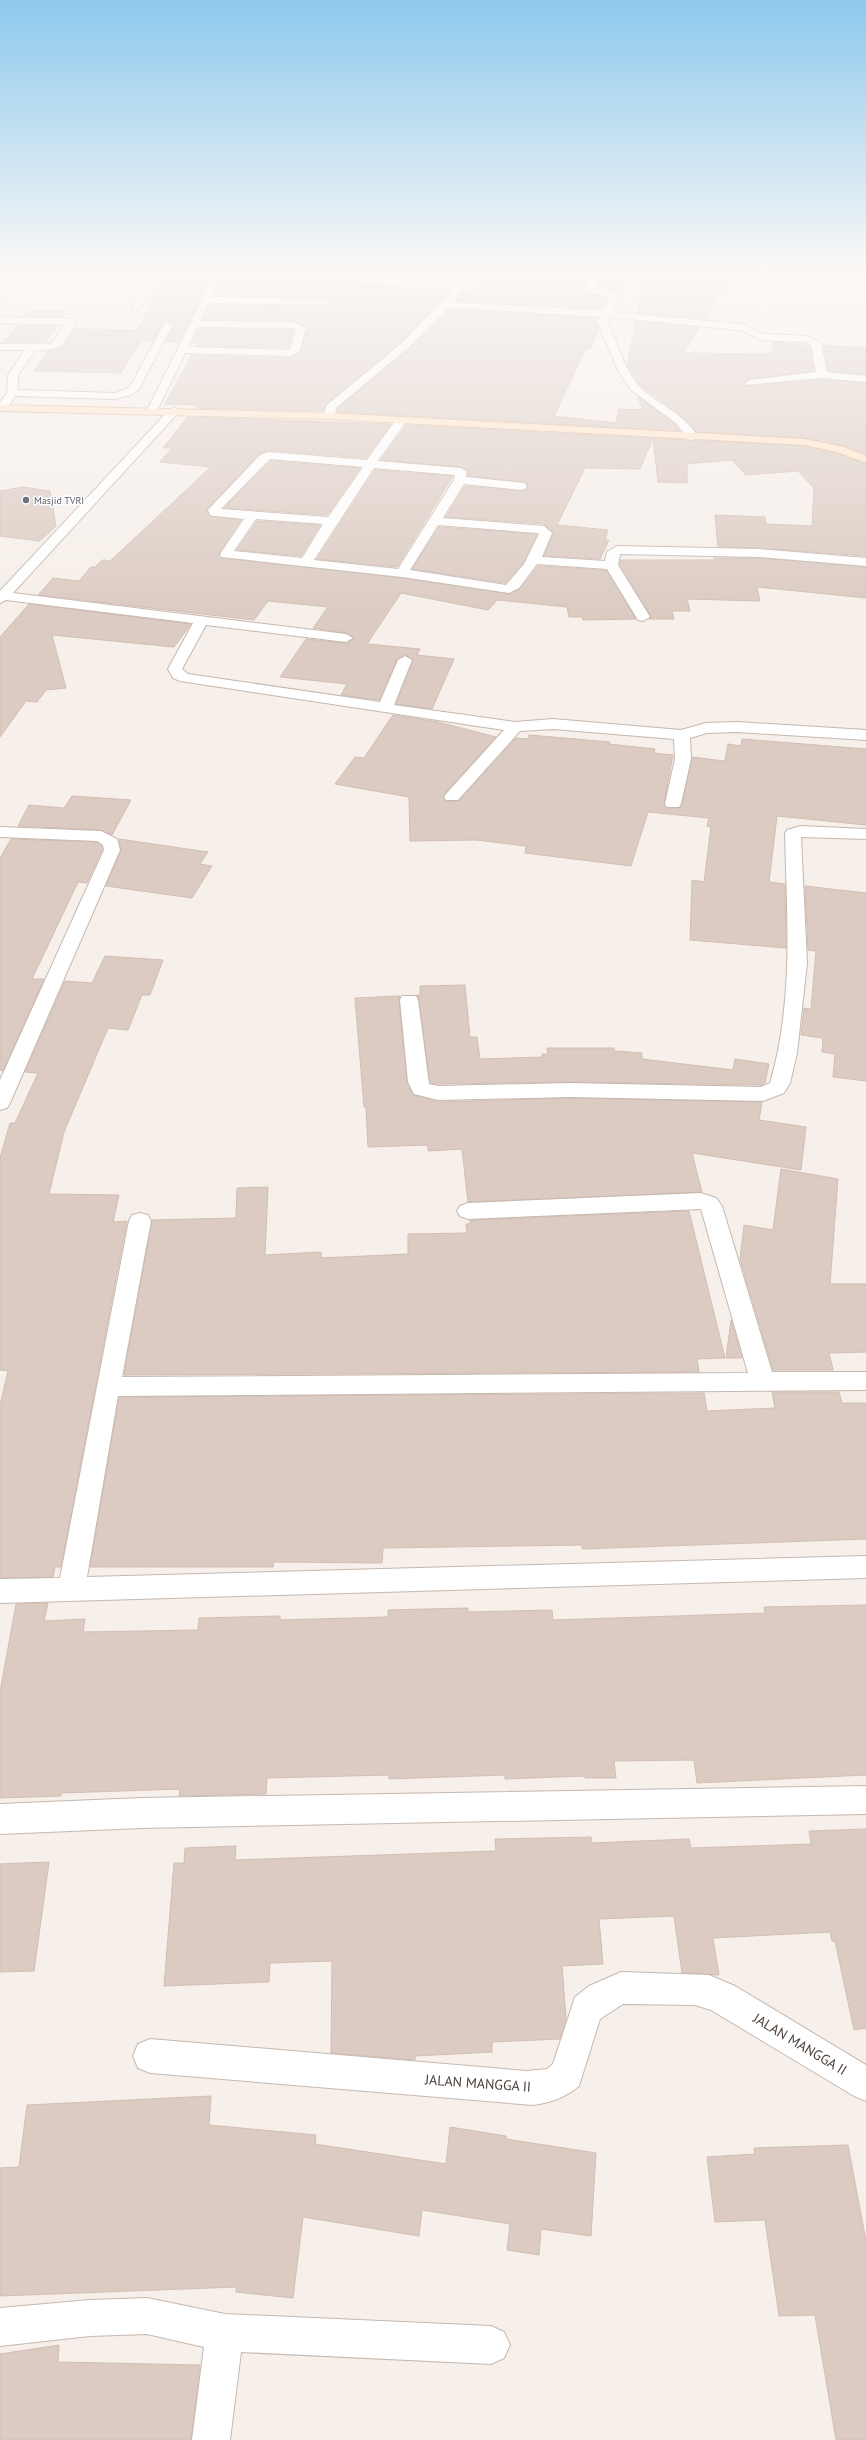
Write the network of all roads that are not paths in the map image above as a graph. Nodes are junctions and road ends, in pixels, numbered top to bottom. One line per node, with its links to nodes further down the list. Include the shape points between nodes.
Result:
1 (12, 387): 6 (street)
2 (135, 387): 6 (street, via 127,393 115,396)
3 (163, 387): 8 (street)
4 (354, 387): 10 (street, via 331,407)
5 (634, 387): 12 (street, via 676,416)
6 (12, 393): 7 (street)
7 (0, 408): 8 (street)
8 (152, 411): 9 (street)
9 (174, 411): 10 (street); 25 (street)
10 (329, 416): 11 (street)
11 (401, 420): 12 (street); 14 (street)
12 (692, 437): 13 (street, via 804,442 832,447)
13 (866, 460)
14 (371, 464): 15 (street, via 458,471 461,472); 17 (street, via 264,456 214,510 219,513); 18 (street)
15 (460, 480): 16 (street); 19 (street)
16 (521, 486)
17 (252, 516): 18 (street); 21 (street, via 223,559)
18 (331, 521): 21 (street)
19 (435, 521): 20 (street, via 543,530 546,535); 24 (street)
20 (533, 560): 23 (street); 24 (street, via 515,585 509,589)
21 (306, 562): 24 (street)
22 (866, 562): 23 (street, via 758,553 626,549 614,552)
23 (611, 565): 26 (street)
24 (402, 574)
25 (1, 598): 27 (street)
26 (643, 616)
27 (200, 622): 28 (street); 30 (street, via 175,669 181,676)
28 (346, 638)
29 (406, 660): 30 (street)
30 (385, 708): 31 (street)
31 (515, 727): 32 (street, via 553,724); 34 (street)
32 (682, 735): 33 (street, via 696,730 723,727); 35 (street, via 683,759)
33 (866, 735)
34 (452, 796)
35 (673, 804)
36 (0, 832): 39 (street, via 101,836 111,843 112,850)
37 (866, 834): 38 (street, via 801,831 793,834 798,963 782,1078 777,1088 766,1093 425,1091 418,1082)
38 (408, 1000)
39 (0, 1103)
40 (468, 1211): 43 (street, via 701,1201 708,1203)
41 (140, 1221): 44 (street, via 117,1330)
42 (866, 1381): 43 (street)
43 (762, 1382): 44 (street)
44 (110, 1387): 46 (street)
45 (866, 1567): 46 (street)
46 (71, 1588): 47 (street)
47 (0, 1591)
48 (866, 1800): 49 (street, via 141,1813)
49 (0, 1819)
50 (150, 2056): 51 (street, JALAN MANGGA II, via 519,2088 546,2086 559,2082 567,2074 586,2009 601,1998 621,1988 695,1989 709,1991 723,1998)
51 (866, 2084)
52 (0, 2327): 53 (street, via 90,2318 146,2316)
53 (225, 2333): 54 (street); 55 (street)
54 (491, 2345)
55 (210, 2440)

